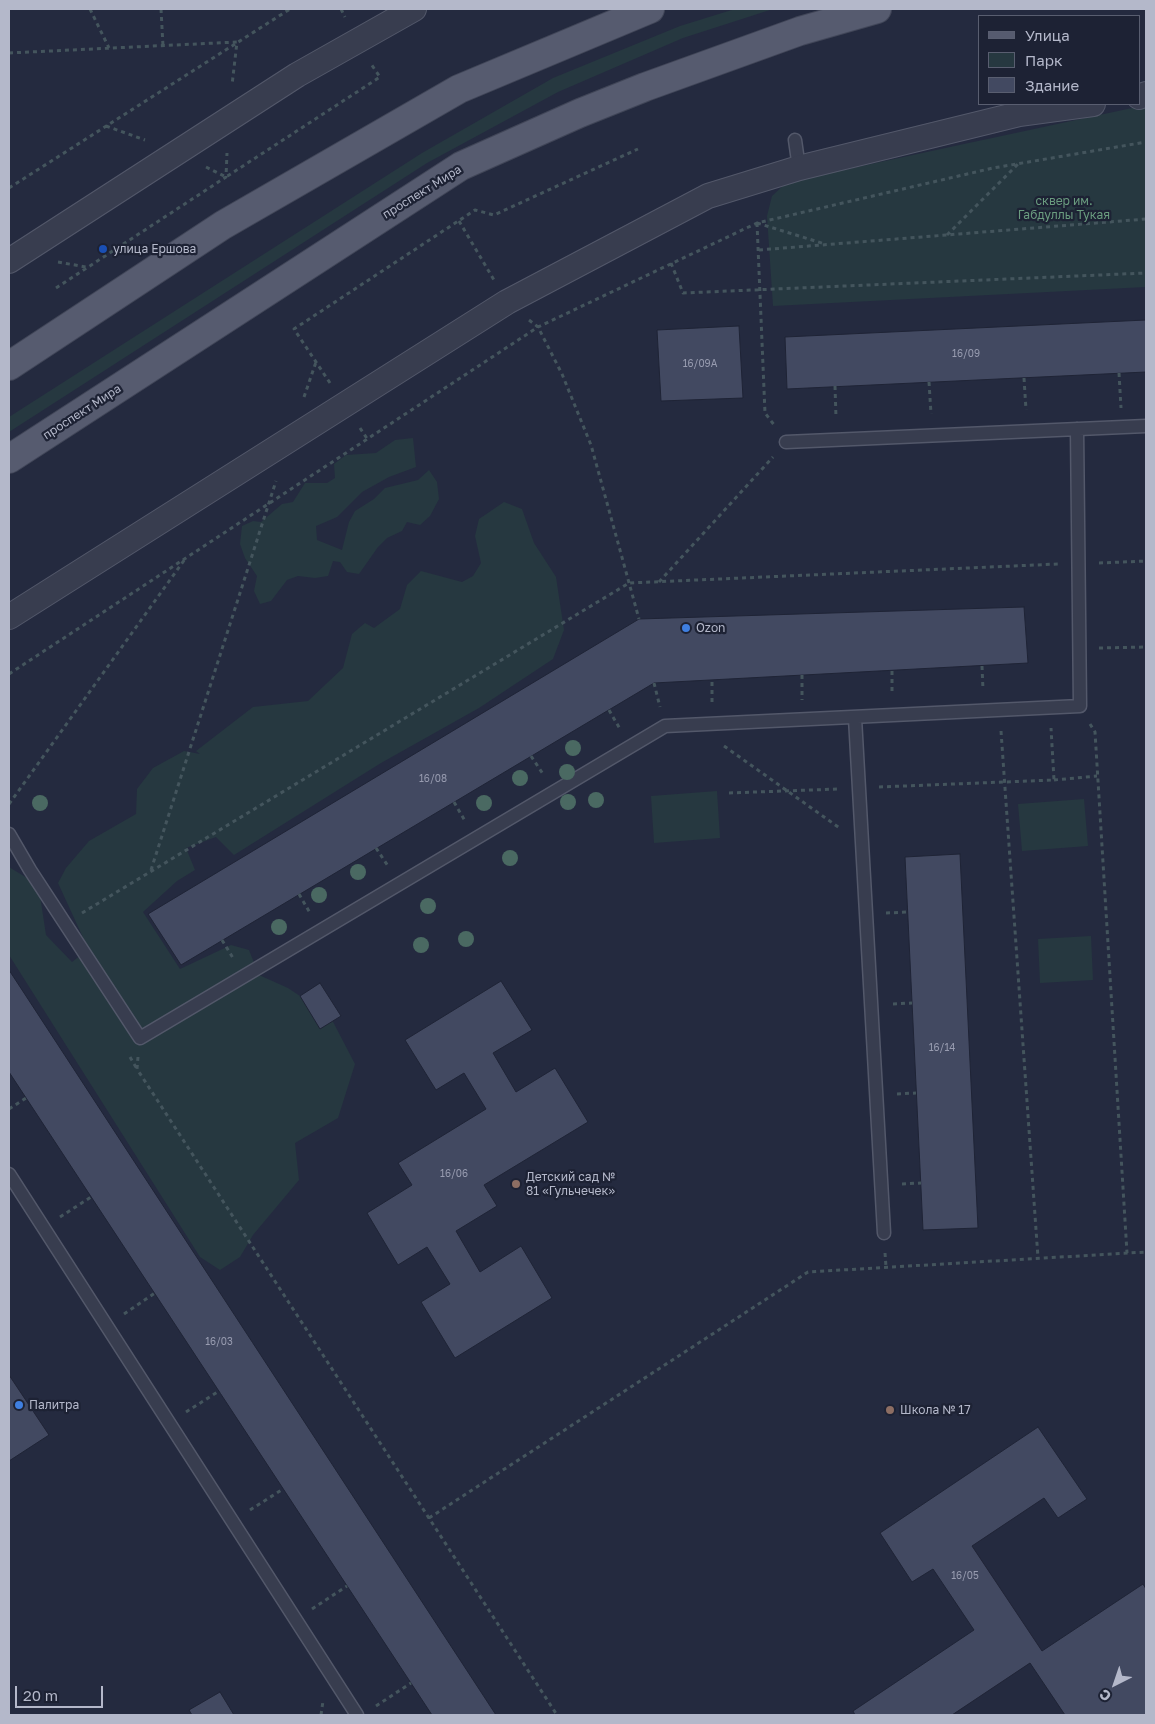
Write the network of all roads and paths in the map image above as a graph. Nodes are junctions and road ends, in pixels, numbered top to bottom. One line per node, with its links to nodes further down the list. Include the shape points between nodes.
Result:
1 (90, 9): 9 (path)
2 (161, 9): 8 (path)
3 (290, 9): 7 (path)
4 (414, 9): 14 (street, via 297,75)
5 (650, 9): 34 (main road, via 459,88 223,225)
6 (877, 9): 49 (main road, проспект Мира, via 800,31 645,88 461,166)
7 (237, 42): 8 (path); 14 (path); 21 (path)
8 (163, 46): 9 (path)
9 (109, 48): 10 (path)
10 (9, 53)
11 (361, 89): 20 (path)
12 (1078, 105): 13 (street)
13 (1018, 109): 19 (street)
14 (228, 121): 27 (street); 30 (path, via 226,177)
15 (795, 140): 19 (lane)
16 (1146, 142): 18 (path)
17 (638, 149): 33 (path, via 494,215 475,210 294,329)
18 (1019, 164): 23 (path); 24 (path)
19 (799, 168): 40 (street, via 708,196 507,302)
20 (237, 170)
21 (9, 188)
22 (1146, 219): 24 (path)
23 (756, 222): 25 (path); 26 (path); 28 (path)
24 (947, 235): 25 (path)
25 (826, 244): 26 (path)
26 (759, 250): 31 (path)
27 (9, 261)
28 (671, 263): 31 (path, via 682,293); 32 (path)
29 (1146, 273): 31 (path)
30 (56, 288)
31 (760, 290): 48 (path, via 765,413)
32 (538, 327): 46 (path); 56 (path, via 562,374 591,445)
33 (316, 362): 39 (path); 40 (path)
34 (9, 366)
35 (1119, 373): 42 (path)
36 (1024, 378): 44 (path)
37 (929, 382): 45 (path)
38 (835, 386): 47 (path)
39 (302, 403)
40 (344, 405): 46 (path); 57 (street)
41 (1146, 426): 42 (lane)
42 (1122, 427): 43 (lane)
43 (1077, 429): 44 (lane); 54 (lane)
44 (1027, 432): 45 (lane)
45 (932, 436): 47 (lane)
46 (368, 440): 51 (path)
47 (837, 440): 48 (lane)
48 (786, 442): 55 (path)
49 (9, 459)
50 (278, 476): 51 (path)
51 (269, 502): 52 (path); 76 (path)
52 (186, 557): 61 (path); 73 (path)
53 (1146, 561): 54 (path)
54 (1079, 563): 55 (path); 60 (lane)
55 (659, 582): 56 (path)
56 (629, 583): 58 (path); 76 (path)
57 (9, 617)
58 (639, 619)
59 (1146, 647): 60 (path)
60 (1080, 649): 62 (lane)
61 (9, 674)
62 (1080, 706): 63 (lane); 67 (path, via 1095,732)
63 (1051, 708): 64 (lane); 68 (path)
64 (999, 710): 65 (lane); 69 (path)
65 (855, 718): 66 (lane); 70 (lane)
66 (695, 725): 71 (path); 78 (lane, via 665,726)
67 (1097, 776): 68 (path); 86 (path)
68 (1054, 780): 69 (path)
69 (1005, 782): 70 (path); 87 (path)
70 (859, 788): 71 (path); 75 (lane)
71 (786, 791): 72 (path); 75 (path)
72 (729, 793)
73 (9, 804)
74 (9, 834): 77 (lane)
75 (862, 845): 84 (lane)
76 (151, 871): 77 (path)
77 (64, 923): 78 (lane)
78 (140, 1038): 93 (path, via 138,1069)
79 (26, 1098): 80 (path)
80 (9, 1109)
81 (9, 1174): 83 (lane)
82 (91, 1197): 83 (path)
83 (44, 1227): 89 (lane)
84 (884, 1233)
85 (1146, 1252): 86 (path)
86 (1127, 1253): 87 (path)
87 (1038, 1258): 93 (path, via 808,1272)
88 (154, 1294): 89 (path)
89 (106, 1325): 91 (lane)
90 (219, 1391): 91 (path)
91 (169, 1423): 94 (lane)
92 (283, 1488): 94 (path)
93 (429, 1518): 100 (path)
94 (232, 1521): 96 (lane)
95 (347, 1586): 96 (path)
96 (296, 1619): 99 (lane)
97 (411, 1683): 98 (path)
98 (370, 1710)
99 (357, 1715)
100 (557, 1715)

